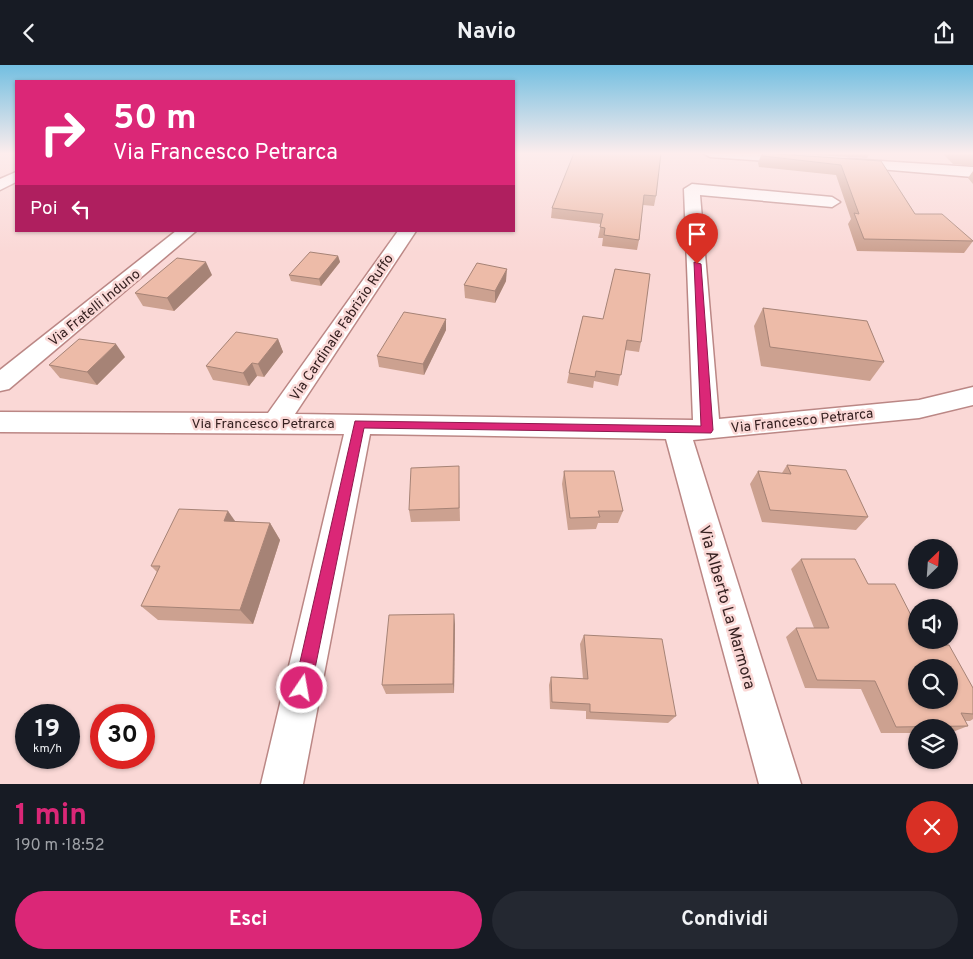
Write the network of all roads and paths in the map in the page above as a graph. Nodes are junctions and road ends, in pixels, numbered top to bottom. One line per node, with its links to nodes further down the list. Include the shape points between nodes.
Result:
1 (832, 202): 9 (street, Via Alberto La Marmora, via 692,189)
2 (186, 232): 4 (street, Via Fratelli Induno)
3 (406, 232): 7 (street, Via Cardinale Fabrizio Ruffo)
4 (0, 383)
5 (973, 396): 9 (street, Via Francesco Petrarca, via 919,409)
6 (0, 422): 7 (street, Via Francesco Petrarca)
7 (275, 423): 8 (street, Via Francesco Petrarca)
8 (359, 424): 9 (street, Via Francesco Petrarca); 10 (street)
9 (691, 430): 11 (street, Via Alberto La Marmora)
10 (282, 784)
11 (780, 784)

